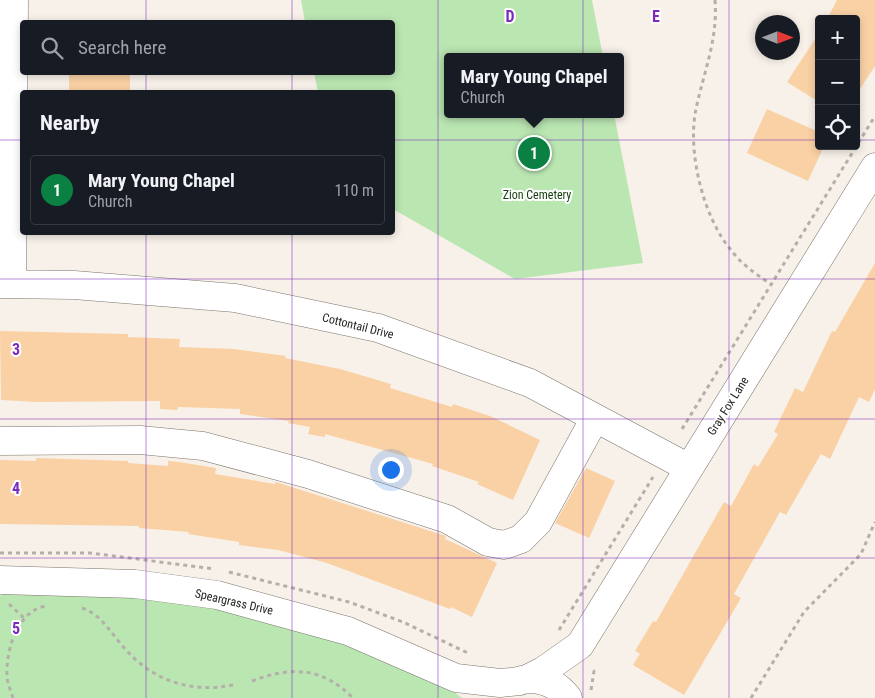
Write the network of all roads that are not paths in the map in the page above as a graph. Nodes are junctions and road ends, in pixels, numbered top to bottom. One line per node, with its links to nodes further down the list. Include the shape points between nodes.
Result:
1 (14, 0): 3 (street)
2 (875, 166): 6 (street, Gray Fox Lane)
3 (6, 284): 4 (street, Cottontail Drive, via 74,285 235,298 378,328 530,383)
4 (595, 418): 5 (street, via 538,522 521,539 504,545 488,542 438,516 308,474 204,446 140,440); 6 (street, Cottontail Drive)
5 (0, 441)
6 (689, 468): 8 (street, Gray Fox Lane)
7 (2, 589): 10 (street, Speargrass Drive, via 136,584 217,595 348,631)
8 (580, 645): 9 (street, Gray Fox Lane); 12 (street, Gray Fox Lane)
9 (524, 680): 10 (street, Speargrass Drive); 11 (street, Gray Fox Lane, via 506,687); 12 (street, via 549,682)
10 (463, 688)
11 (496, 698)
12 (569, 698)

